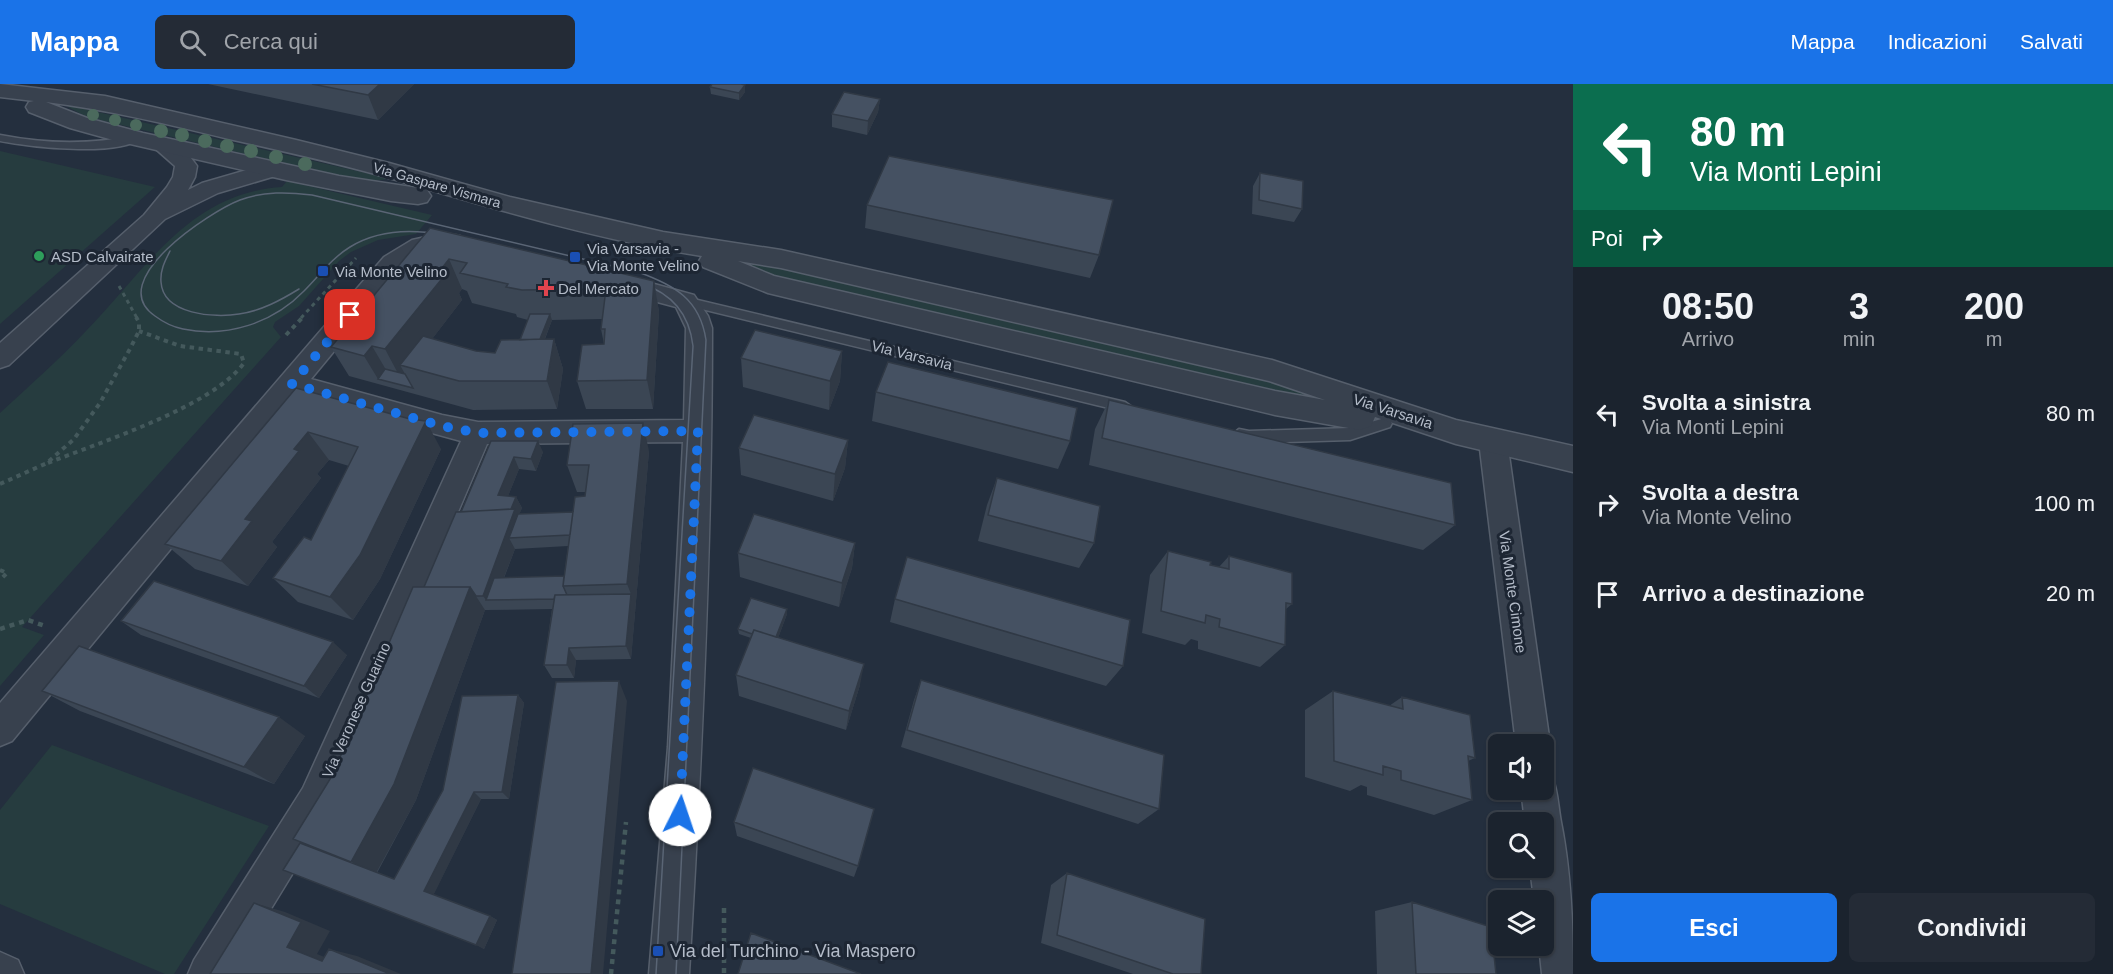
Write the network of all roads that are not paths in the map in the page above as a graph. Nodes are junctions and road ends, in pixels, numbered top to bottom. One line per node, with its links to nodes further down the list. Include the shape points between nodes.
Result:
1 (0, 90): 3 (street, Via Gaspare Vismara, via 62,118); 6 (street, Via Gaspare Vismara, via 117,106 370,166)
2 (0, 138): 3 (lane, via 58,147 117,144)
3 (136, 138): 4 (street, Via Gaspare Vismara)
4 (161, 144): 5 (street, Via Gaspare Vismara); 7 (street, via 186,166 176,191)
5 (274, 169): 6 (street, Via Gaspare Vismara, via 363,190); 7 (street, via 210,188)
6 (507, 205): 8 (street, Via Varsavia)
7 (152, 220): 12 (street)
8 (663, 241): 15 (street, Via Varsavia, via 768,284 1275,403); 18 (street, Via Varsavia, via 781,259 1272,371)
9 (474, 247): 13 (street, via 441,240 412,249 393,263)
10 (595, 277): 11 (street, Via Varsavia)
11 (685, 301): 14 (lane, Via Varsavia); 16 (street, via 699,328)
12 (0, 358)
13 (292, 384): 19 (street); 22 (street)
14 (1144, 411)
15 (1385, 423): 17 (lane, Via Varsavia, via 1350,434 1249,437); 18 (street, Via Varsavia)
16 (698, 431): 19 (street); 26 (street)
17 (1225, 431)
18 (1456, 432): 20 (street, Via Varsavia)
19 (478, 433): 25 (street, Via Veronese Guarino, via 316,801)
20 (1493, 441): 21 (street, Via Varsavia); 23 (street, Via Monte Cimone)
21 (1573, 459)
22 (0, 729)
23 (1532, 734)
24 (1550, 878): 27 (street)
25 (208, 974)
26 (669, 974)
27 (1562, 974)

